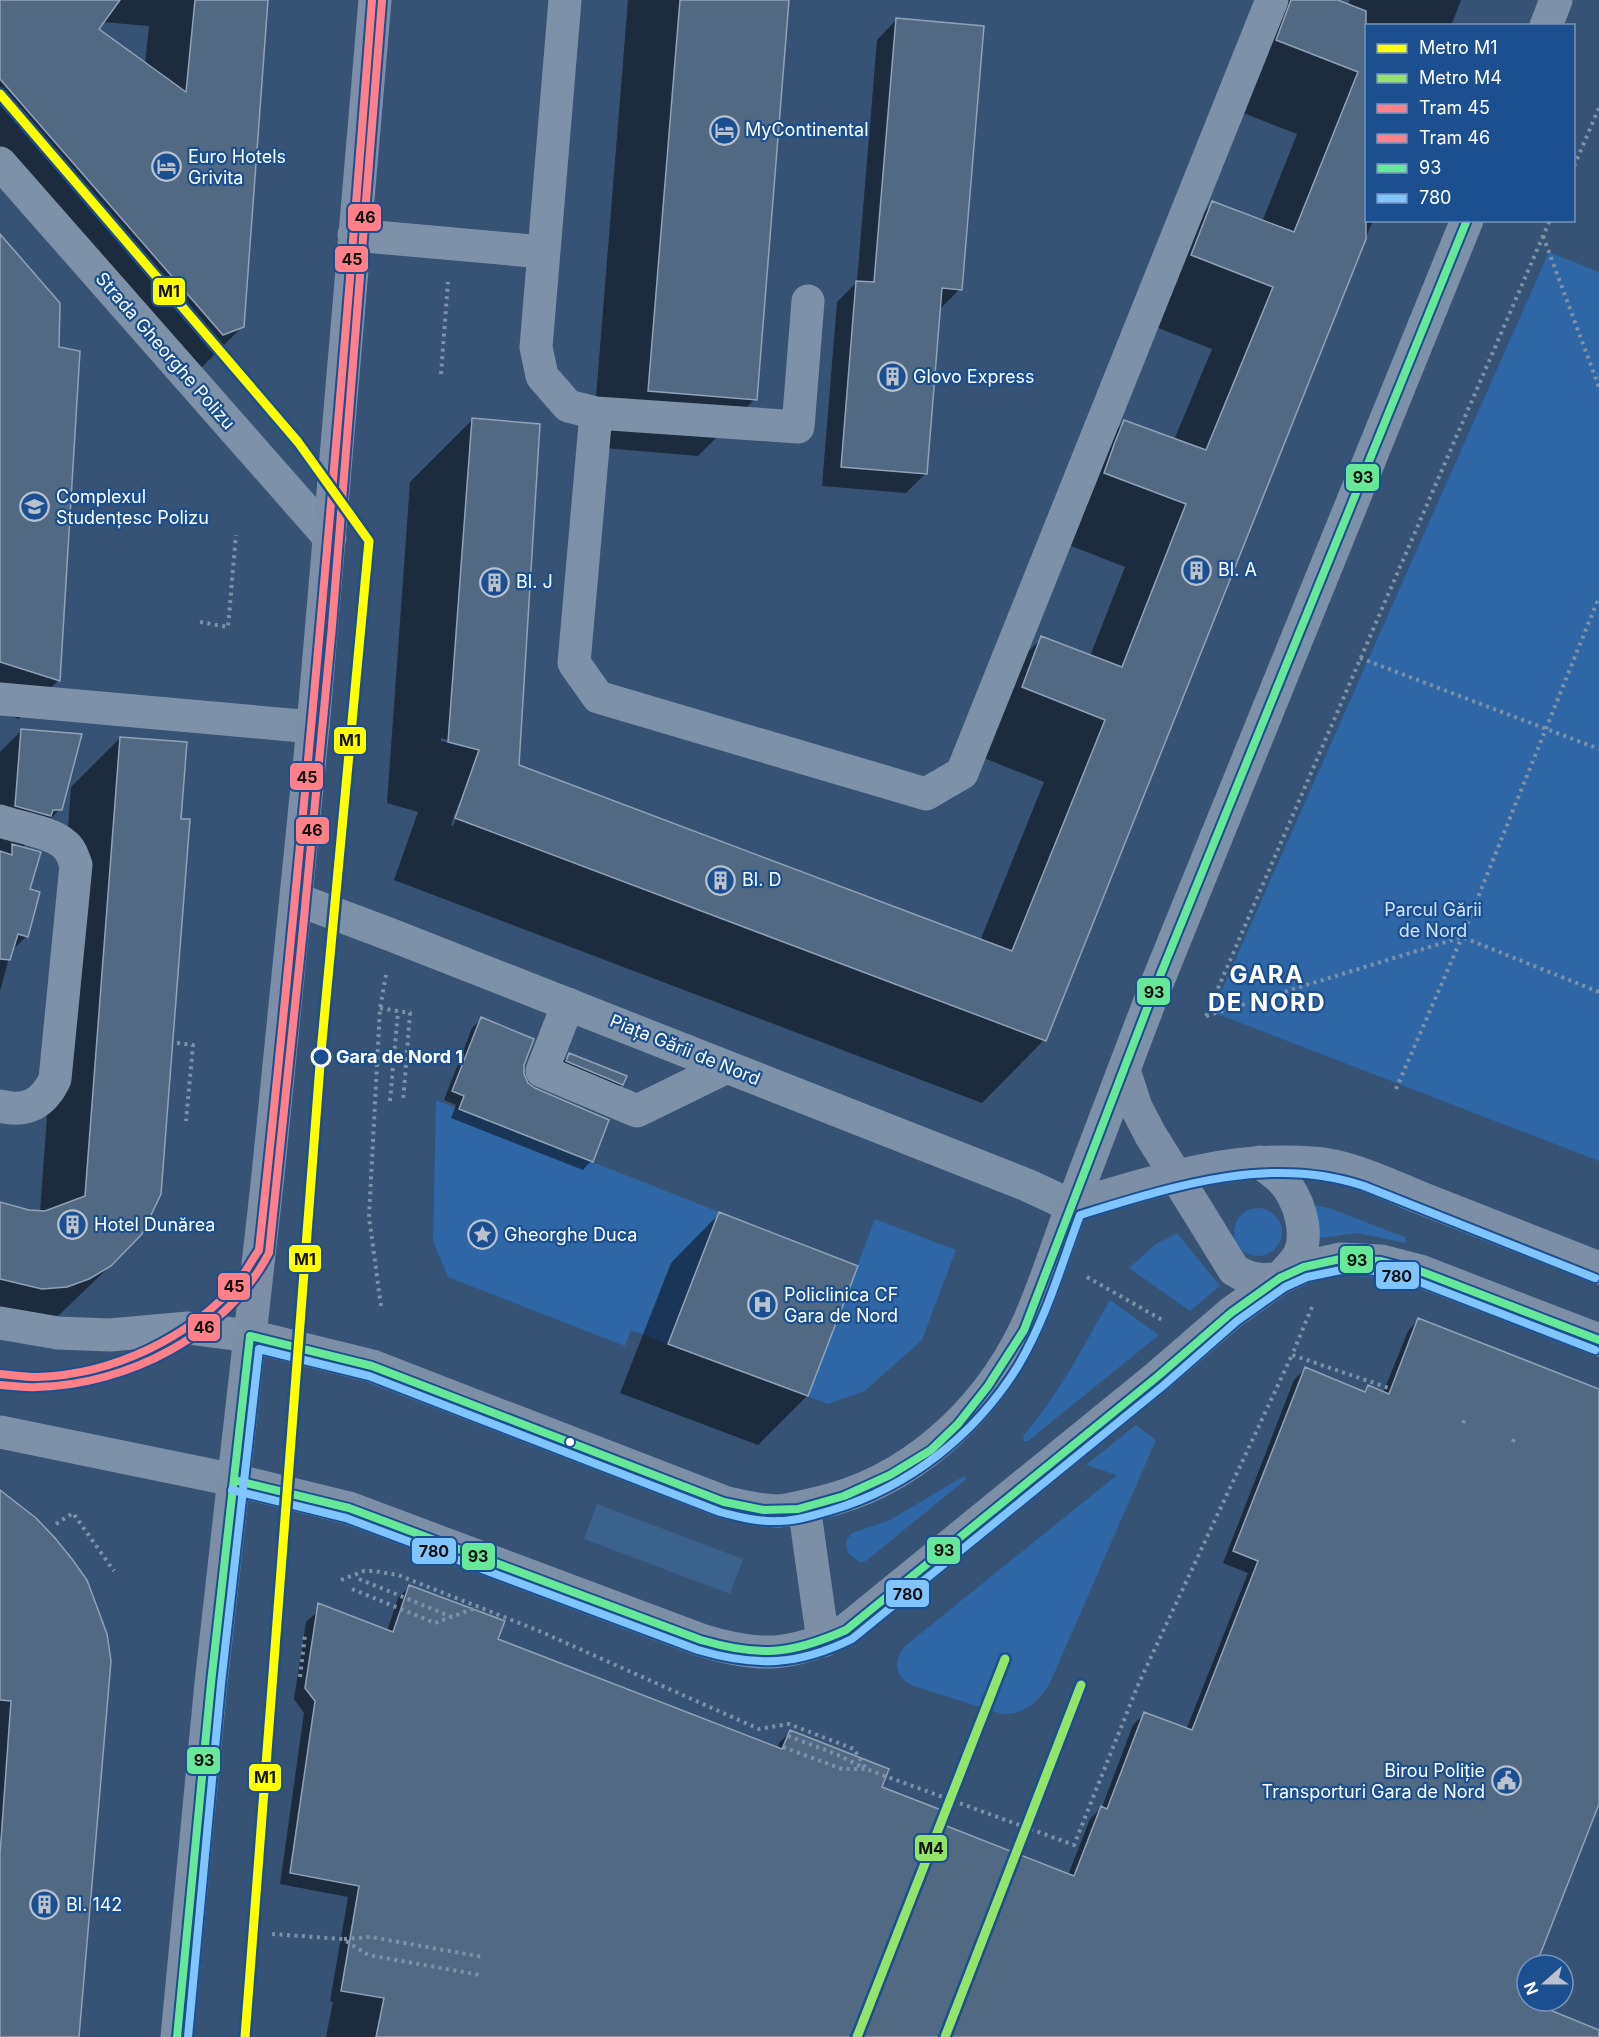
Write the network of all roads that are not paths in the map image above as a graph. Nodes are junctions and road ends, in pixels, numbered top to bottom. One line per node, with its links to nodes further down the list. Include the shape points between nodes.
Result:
1 (375, 0): 8 (main road)
2 (565, 0): 9 (street)
3 (1272, 0): 11 (street, via 962,773 926,794 598,697 574,663)
4 (1556, 0): 5 (street)
5 (1547, 24)
6 (0, 163): 12 (street, Strada Gheorghe Polizu)
7 (1466, 222): 19 (street)
8 (354, 235): 9 (street); 12 (main road)
9 (543, 252): 11 (street, via 536,347 542,376 568,406)
10 (808, 301): 11 (street, via 798,428)
11 (596, 413)
12 (330, 538): 14 (main road)
13 (0, 699): 14 (street)
14 (313, 727): 16 (main road)
15 (0, 821): 20 (street, via 64,843 76,865 55,1079 49,1092 34,1104 11,1109)
16 (296, 899): 17 (street, Piața Gării de Nord); 27 (main road)
17 (568, 1005): 18 (street, Piața Gării de Nord); 18 (street, via 542,1071 637,1111)
18 (727, 1067): 23 (street, Piața Gării de Nord, via 1028,1185)
19 (1124, 1070): 22 (main road, via 1136,1107); 23 (street)
20 (0, 1106)
21 (1260, 1162): 22 (main road); 24 (main road, via 1314,1162 1366,1176); 25 (main road, via 1282,1180 1294,1198 1302,1222 1300,1255)
22 (1176, 1175): 23 (main road); 25 (main road, via 1234,1270 1261,1281)
23 (1072, 1206): 31 (main road, via 1024,1330 974,1407 945,1438 911,1463 858,1491)
24 (1599, 1268)
25 (1280, 1278): 28 (main road, via 1304,1267 1340,1259 1381,1261 1420,1271); 32 (main road, via 1231,1313 872,1610 846,1630)
26 (0, 1323): 27 (street, via 58,1333 110,1335 188,1328)
27 (250, 1336): 30 (main road); 31 (main road, via 372,1366 724,1502 779,1511)
28 (1599, 1340)
29 (0, 1432): 30 (street)
30 (234, 1480): 32 (main road, via 349,1508 730,1649 781,1652); 33 (main road)
31 (804, 1506): 32 (main road)
32 (823, 1641)
33 (177, 2037)

